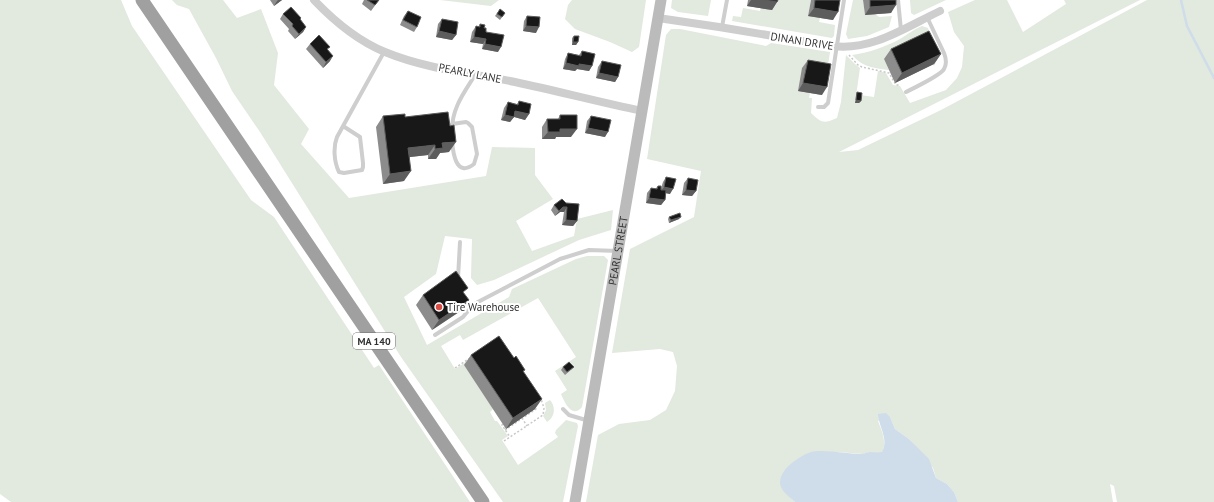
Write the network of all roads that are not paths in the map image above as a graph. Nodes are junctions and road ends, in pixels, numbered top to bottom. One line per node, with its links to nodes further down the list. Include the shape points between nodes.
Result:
1 (142, 0): 28 (highway, MA 140)
2 (314, 0): 13 (street, PEARLY LANE, via 354,34)
3 (661, 0): 9 (main road, PEARL STREET)
4 (727, 0): 10 (lane)
5 (844, 0): 12 (lane)
6 (898, 0): 11 (lane)
7 (940, 11): 8 (street, DINAN DRIVE)
8 (927, 17): 11 (street, DINAN DRIVE); 15 (lane, via 946,58 944,68)
9 (658, 18): 10 (street, DINAN DRIVE); 17 (main road, PEARL STREET)
10 (722, 27): 12 (street, DINAN DRIVE)
11 (901, 30): 12 (street, DINAN DRIVE, via 868,44)
12 (840, 47): 16 (lane, via 828,103 824,107)
13 (384, 52): 14 (street, PEARLY LANE); 19 (lane)
14 (476, 75): 17 (street, PEARLY LANE); 18 (lane, via 457,104)
15 (906, 92)
16 (818, 107)
17 (642, 111): 21 (main road, PEARL STREET)
18 (452, 124): 18 (lane, via 456,163 460,167 468,167 474,164 477,158 472,127 466,122)
19 (343, 126): 19 (lane, via 334,147 337,168 339,172 344,173 362,170 364,167 360,137)
20 (460, 242): 22 (lane)
21 (618, 251): 24 (lane, via 589,250 560,259); 27 (main road, PEARL STREET)
22 (458, 281)
23 (468, 300): 24 (lane)
24 (472, 306): 25 (lane, via 463,317)
25 (435, 335)
26 (563, 409): 27 (lane, via 569,416)
27 (589, 421): 29 (main road, PEARL STREET)
28 (483, 502)
29 (575, 502)

